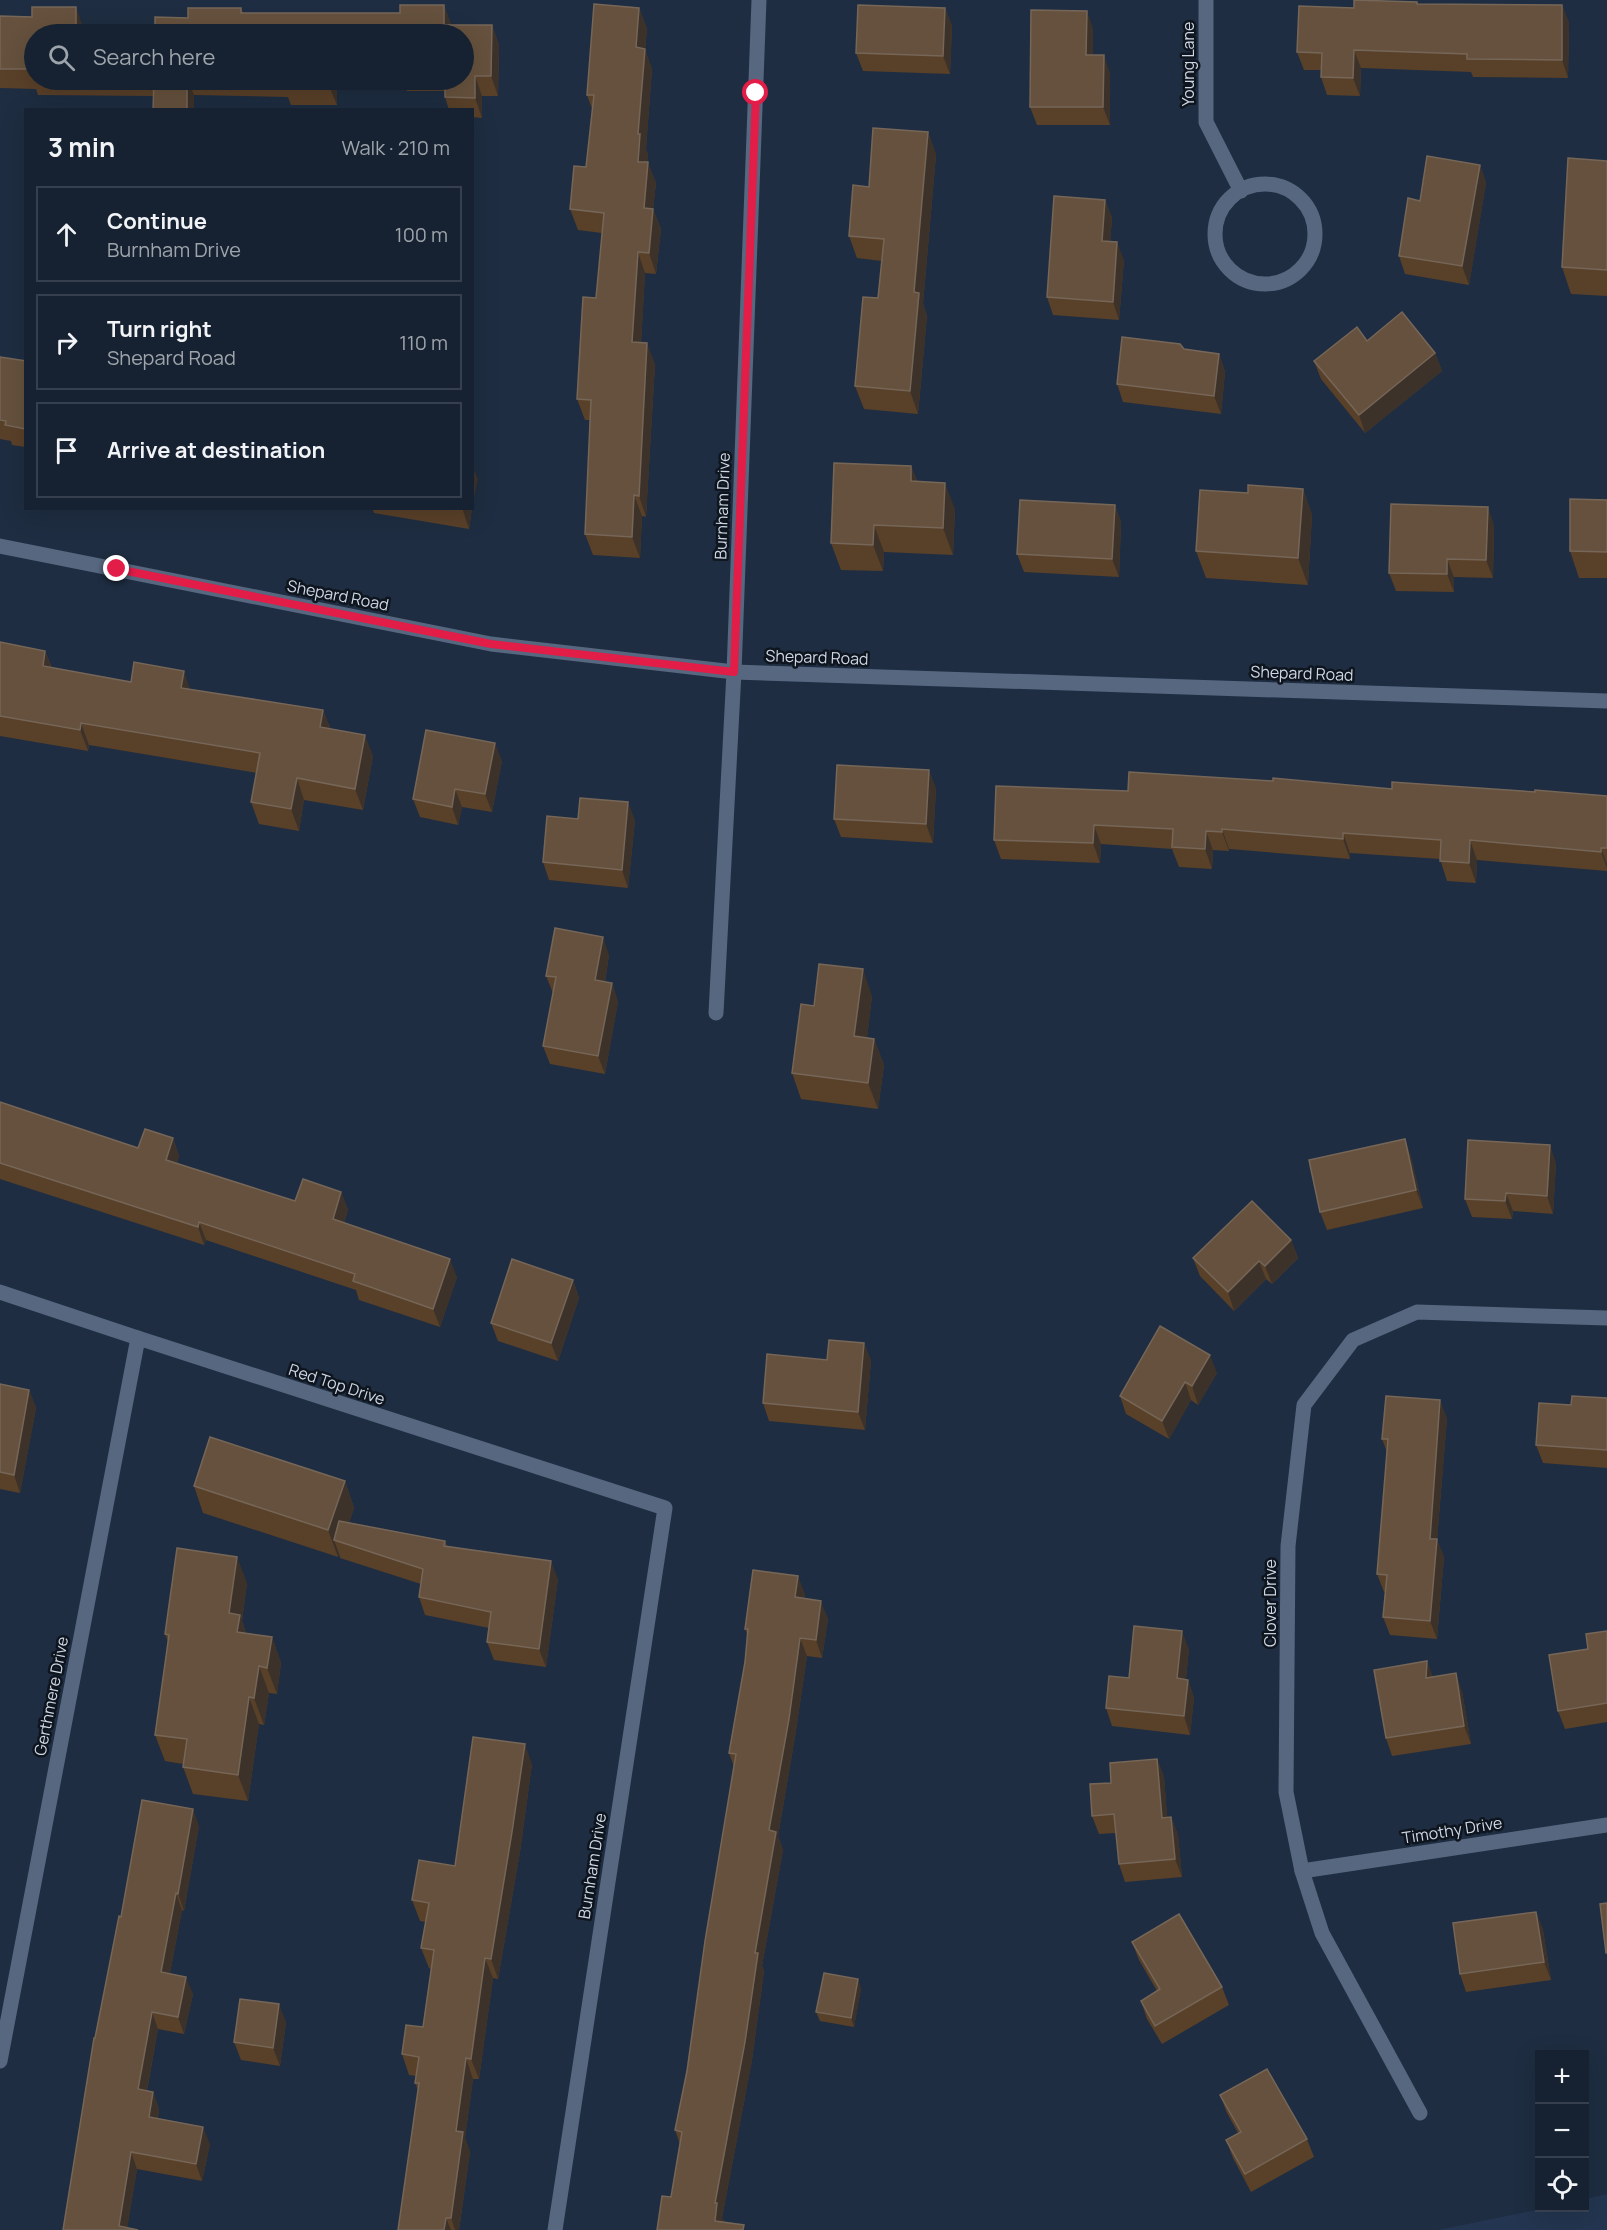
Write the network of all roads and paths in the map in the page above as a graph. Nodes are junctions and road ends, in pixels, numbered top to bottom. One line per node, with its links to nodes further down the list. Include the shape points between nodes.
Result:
1 (759, 0): 5 (street, Burnham Drive)
2 (1206, 0): 3 (street, Young Lane, via 1206,122)
3 (1241, 191): 3 (street, via 1220,212 1215,228 1216,245 1223,261 1234,274 1250,282 1281,282 1296,274 1314,248 1313,216 1305,202 1278,185 1262,184)
4 (0, 546): 5 (street, Shepard Road, via 491,644)
5 (734, 672): 6 (street, Shepard Road); 7 (street, Burnham Drive)
6 (1607, 701)
7 (716, 1013)
8 (0, 1292): 10 (street, Red Top Drive)
9 (1607, 1318): 13 (street, Clover Drive, via 1417,1312 1353,1340 1304,1405 1288,1546 1286,1780)
10 (138, 1338): 11 (street, Red Top Drive); 14 (street, Gerthmere Drive)
11 (664, 1508): 16 (street, Burnham Drive)
12 (1607, 1825): 13 (street, Timothy Drive)
13 (1302, 1871): 15 (street, Clover Drive, via 1322,1933)
14 (1, 2056)
15 (1420, 2114)
16 (555, 2230)

